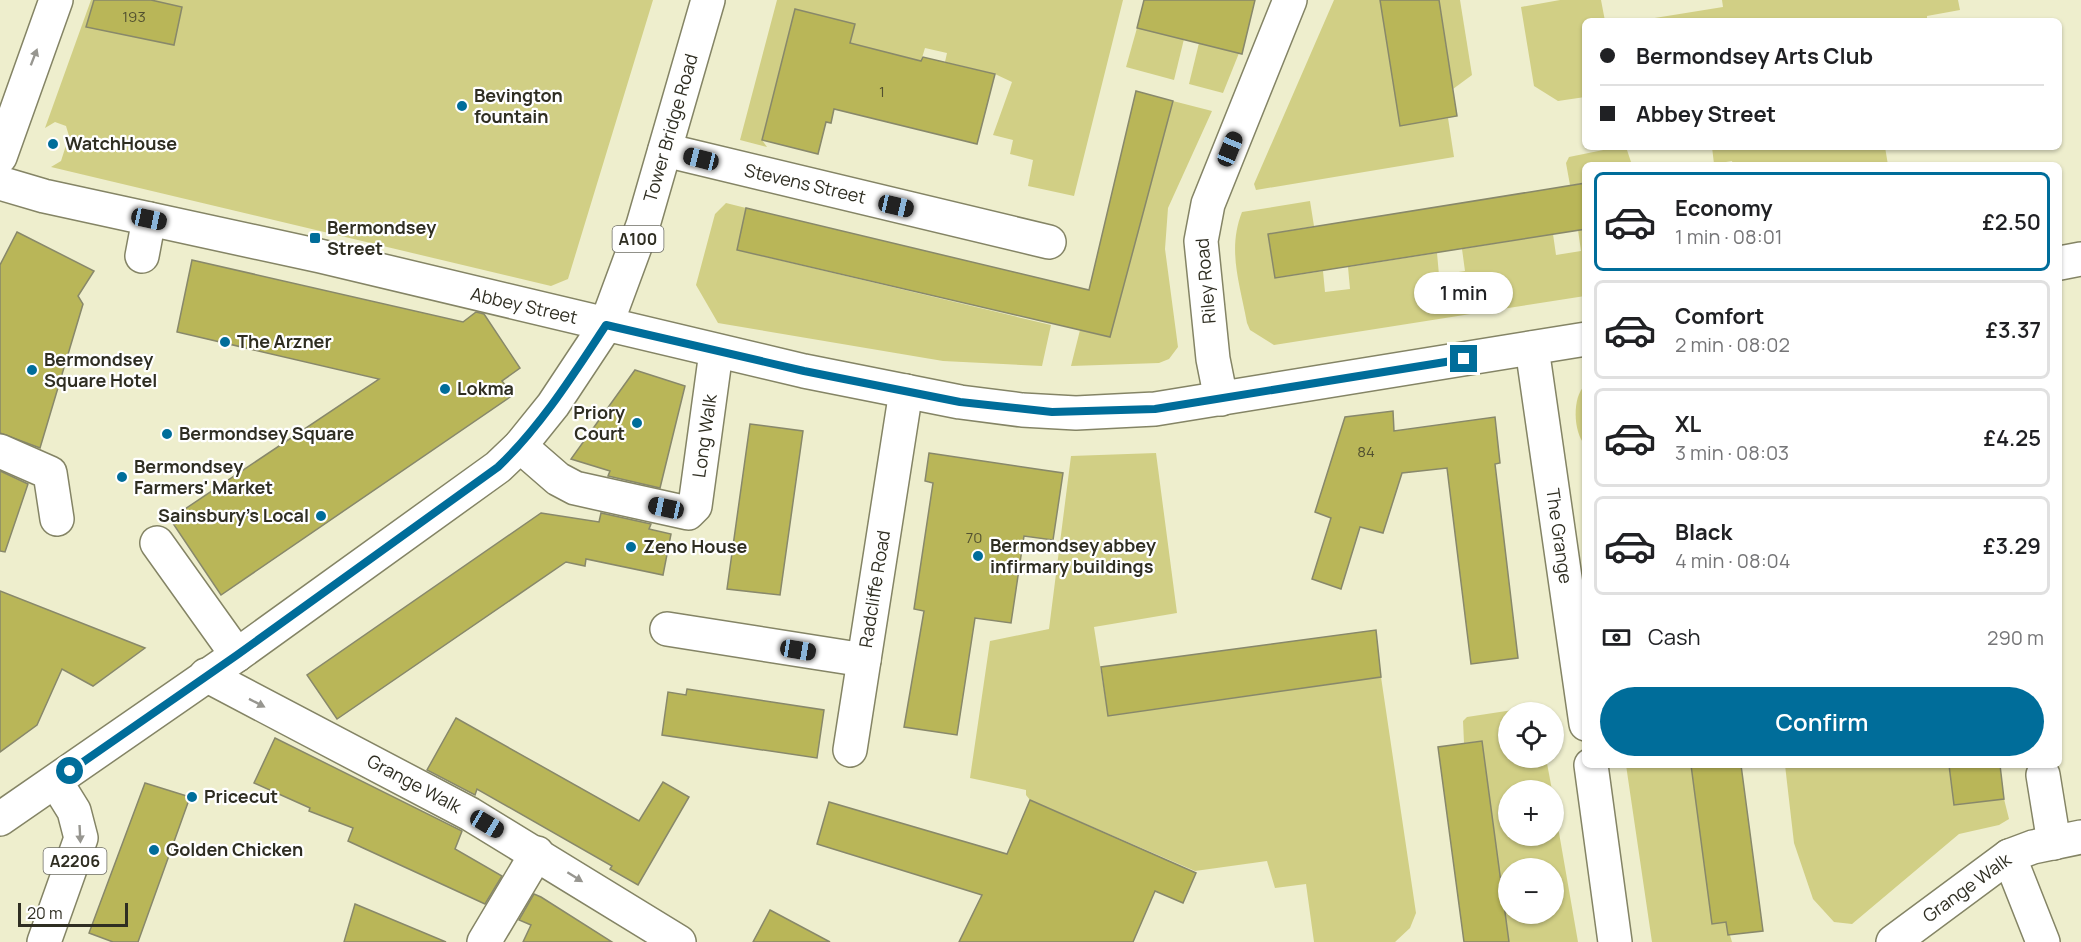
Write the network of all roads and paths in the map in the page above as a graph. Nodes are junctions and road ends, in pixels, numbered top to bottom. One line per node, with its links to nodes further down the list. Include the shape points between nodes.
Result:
1 (56, 0): 5 (main road, one-way to 1)
2 (708, 0): 4 (main road, Tower Bridge Road / A100)
3 (1290, 0): 17 (main road, Riley Road, via 1201,229 1213,359)
4 (665, 150): 8 (main road, Stevens Street); 12 (main road, Tower Bridge Road / A100, via 638,242)
5 (0, 157)
6 (0, 183): 7 (main road, Abbey Street)
7 (149, 219): 9 (main road); 12 (main road, Abbey Street)
8 (1049, 242)
9 (142, 256)
10 (2081, 259): 11 (main road)
11 (2062, 263)
12 (606, 325): 15 (main road, Abbey Street); 18 (main road, Tower Bridge Road / A100, via 553,405)
13 (1582, 340): 14 (main road, Abbey Street)
14 (1532, 348): 17 (main road, Abbey Street); 26 (main road, The Grange)
15 (716, 352): 16 (main road, Abbey Street); 18 (main road, Long Walk, via 695,506 688,513 575,488 558,479)
16 (906, 391): 17 (main road, Abbey Street, via 960,402 1076,413 1155,409); 24 (main road, Radcliffe Road)
17 (1221, 399)
18 (520, 446): 23 (main road, Tower Bridge Road / A100, via 498,467)
19 (0, 451): 20 (main road, via 50,473)
20 (57, 519)
21 (157, 543): 23 (main road)
22 (667, 629): 24 (main road, Radcliffe Road)
23 (237, 655): 25 (main road, Tower Bridge Road / A100)
24 (864, 660): 27 (main road)
25 (206, 675): 30 (main road, Tower Bridge Road / A100); 33 (main road, Grange Walk, one-way to 33)
26 (1582, 696)
27 (850, 750)
28 (1591, 768): 38 (main road)
29 (2043, 775): 32 (main road)
30 (56, 782): 31 (main road, Tower Bridge Road / A100); 35 (main road, A2206, one-way to 35, via 74,811 81,838)
31 (0, 819)
32 (2067, 840): 34 (main road, Grange Walk)
33 (537, 853): 36 (main road); 37 (main road, Grange Walk, one-way to 37)
34 (2009, 856): 39 (main road, Grange Walk); 40 (main road)
35 (44, 942)
36 (484, 942)
37 (679, 942)
38 (1615, 942)
39 (1893, 942)
40 (2043, 942)

